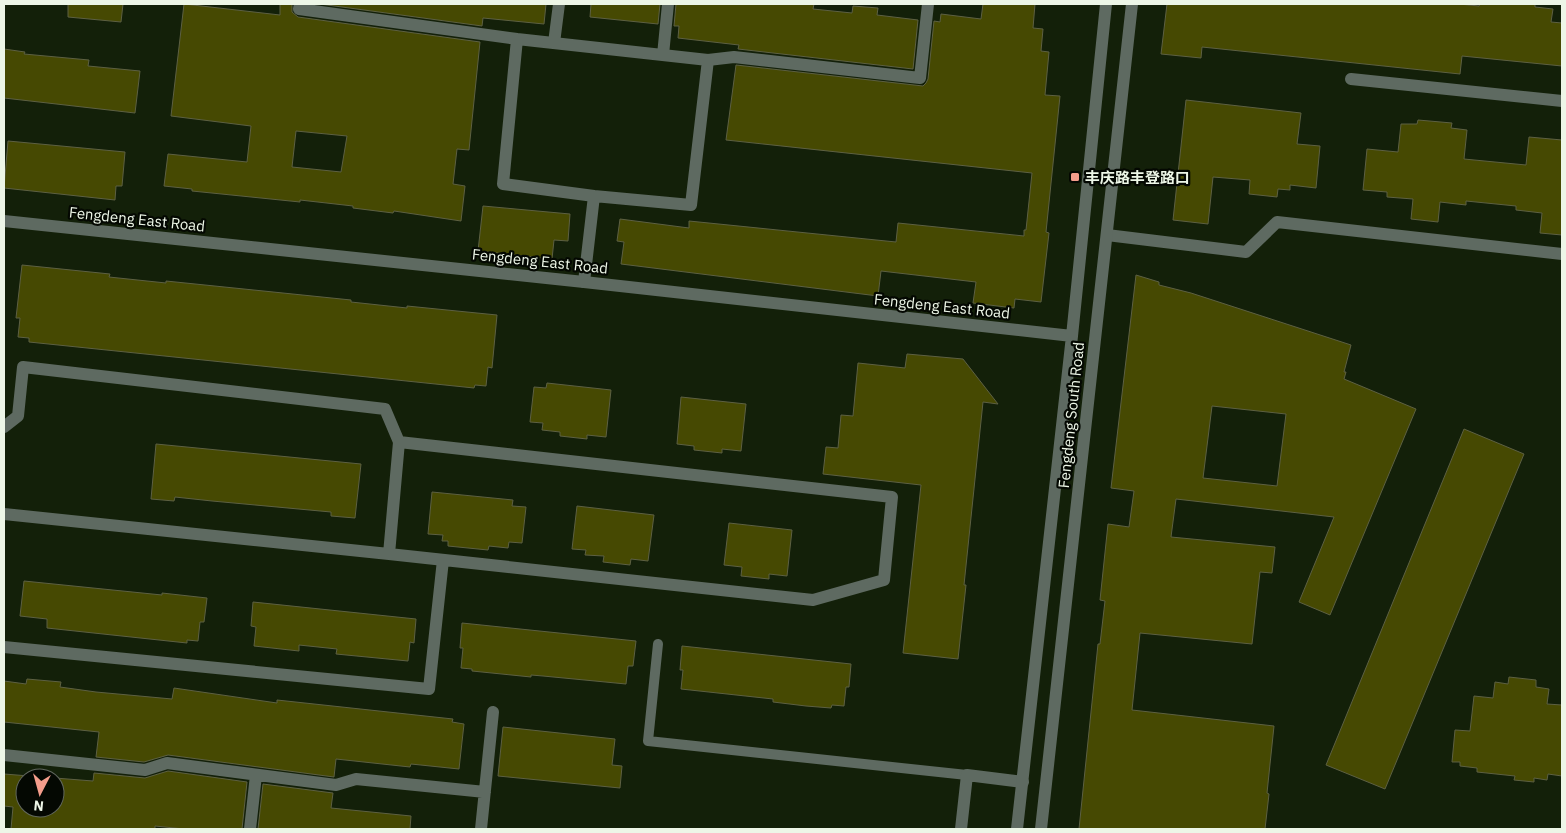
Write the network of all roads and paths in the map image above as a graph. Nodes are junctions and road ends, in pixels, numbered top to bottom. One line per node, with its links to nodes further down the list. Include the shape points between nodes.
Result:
1 (300, 4): 7 (street, via 299,9)
2 (559, 4): 8 (street)
3 (668, 4): 9 (street)
4 (928, 4): 10 (street, via 920,78 734,57)
5 (1106, 4): 18 (street, Fengdeng South Road)
6 (1132, 4): 15 (street, Fengdeng South Road)
7 (517, 39): 8 (street); 13 (street, via 503,184)
8 (554, 43): 9 (street)
9 (663, 55): 10 (street)
10 (708, 60): 13 (street, via 691,205)
11 (1351, 79): 12 (street)
12 (1562, 101)
13 (594, 196): 17 (street)
14 (4, 221): 17 (street, Fengdeng East Road)
15 (1107, 235): 16 (street, via 1246,252 1277,222); 36 (street, Fengdeng South Road)
16 (1562, 254)
17 (584, 282): 18 (street, Fengdeng East Road)
18 (1072, 336): 30 (street, Fengdeng South Road)
19 (4, 427): 20 (street, via 18,416 23,367 385,409)
20 (399, 442): 22 (street); 23 (street, via 892,497 884,580 813,600)
21 (4, 514): 22 (street)
22 (389, 554): 23 (street)
23 (443, 560): 25 (street, via 428,689)
24 (658, 644): 29 (lane, via 648,741)
25 (4, 647)
26 (493, 712): 31 (street)
27 (4, 755): 28 (street, via 145,770 166,763)
28 (256, 775): 31 (street, via 336,785 356,780); 32 (street)
29 (967, 775): 30 (street); 34 (street)
30 (1023, 782): 35 (street, Fengdeng South Road)
31 (485, 792): 33 (street)
32 (250, 829)
33 (481, 829)
34 (961, 829)
35 (1017, 829)
36 (1041, 829)

